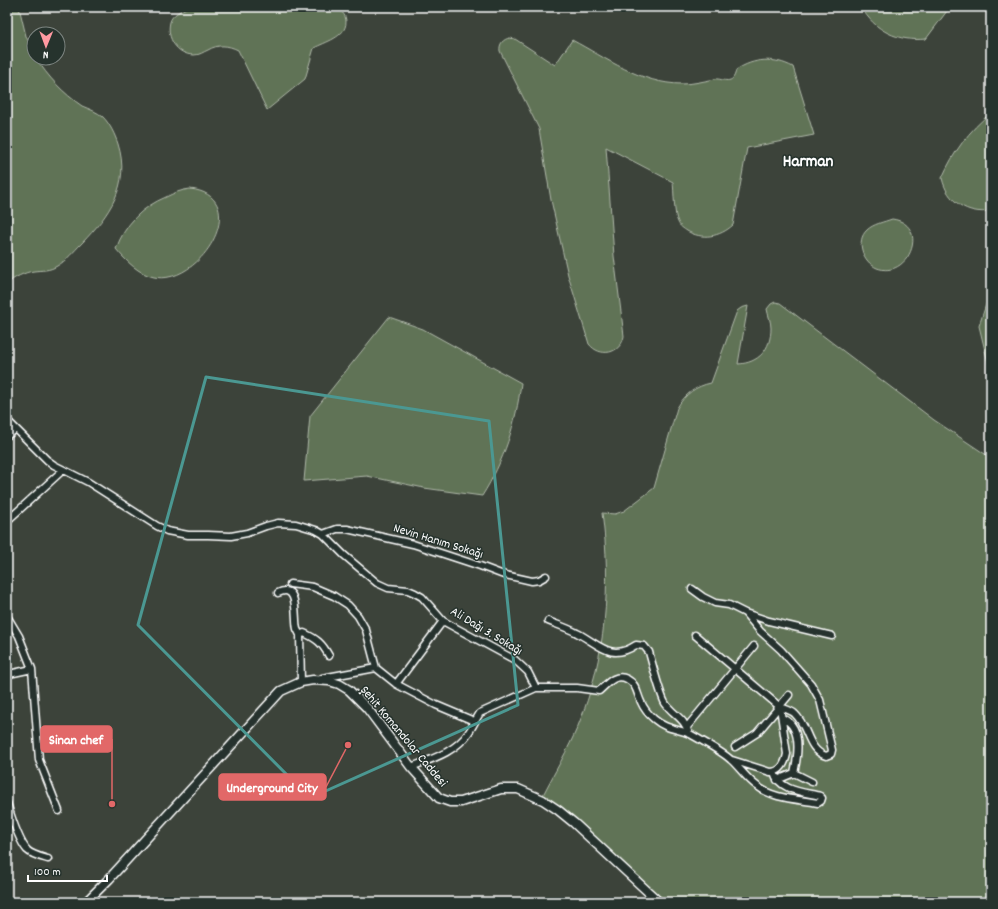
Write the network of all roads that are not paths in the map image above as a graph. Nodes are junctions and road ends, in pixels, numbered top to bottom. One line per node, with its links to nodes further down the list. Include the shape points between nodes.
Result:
1 (7, 420): 2 (street, Ali Dağı 3. Sokağı)
2 (16, 429): 3 (street); 4 (street, Ali Dağı 3. Sokağı, via 47,460)
3 (7, 436)
4 (63, 470): 5 (street); 6 (street, Ali Dağı 3. Sokağı, via 88,482 157,526 179,534 231,536 287,523 306,526)
5 (7, 521)
6 (323, 534): 7 (street, Nevin Hanım Sokağı, via 337,529 347,529 413,544 501,574 532,580); 13 (street, Ali Dağı 3. Sokağı, via 377,583 388,588 408,590 422,597)
7 (546, 576)
8 (290, 584): 20 (street, via 313,587 348,605 366,630)
9 (692, 589): 11 (street, via 715,603 729,605)
10 (278, 593): 15 (street, via 284,591 293,596)
11 (745, 613): 17 (street); 29 (street, via 812,684 820,700 831,754 826,756 817,752 805,727 794,713)
12 (7, 616): 22 (street)
13 (443, 621): 26 (street); 27 (street, Ali Dağı 3. Sokağı, via 515,660 528,672)
14 (548, 621): 32 (street, via 577,633 603,650 624,651 636,645 644,646 649,652 664,702)
15 (300, 635): 19 (street, via 304,633 316,638 324,646); 25 (street)
16 (695, 635): 21 (street)
17 (832, 636)
18 (754, 646): 21 (street)
19 (328, 656)
20 (376, 668): 24 (street); 26 (street)
21 (735, 668): 29 (street); 32 (street)
22 (32, 669): 23 (street, via 9,674); 42 (street, via 40,760)
23 (7, 670)
24 (313, 680): 25 (main road, Şehit Komandolar Caddesi); 36 (main road, Şehit Komandolar Caddesi, via 339,684 349,690 367,708)
25 (301, 682): 44 (main road, Şehit Komandolar Caddesi, via 281,691)
26 (396, 684): 31 (street)
27 (536, 688): 31 (street, via 480,713); 33 (street, via 599,691 613,679 624,678 636,687 641,703 655,720 669,729)
28 (789, 694): 29 (street)
29 (780, 707): 30 (street); 34 (street, via 757,733)
30 (782, 718): 37 (street, via 787,754 783,766); 38 (street, via 793,727 797,741 798,756)
31 (474, 721): 36 (street, via 470,732 458,745)
32 (687, 727): 33 (street)
33 (689, 734): 35 (street)
34 (735, 747)
35 (730, 759): 37 (street); 39 (street, via 757,787 774,795 819,803 822,799 820,796 781,785)
36 (410, 767): 45 (main road, Şehit Komandolar Caddesi, via 439,798 450,802 461,802 501,789 518,789 543,800 574,823)
37 (774, 772): 39 (street)
38 (794, 773): 39 (street); 40 (street)
39 (777, 780)
40 (812, 782)
41 (7, 803): 43 (street, via 17,832 27,850)
42 (59, 811)
43 (48, 859)
44 (86, 902)
45 (658, 902)

